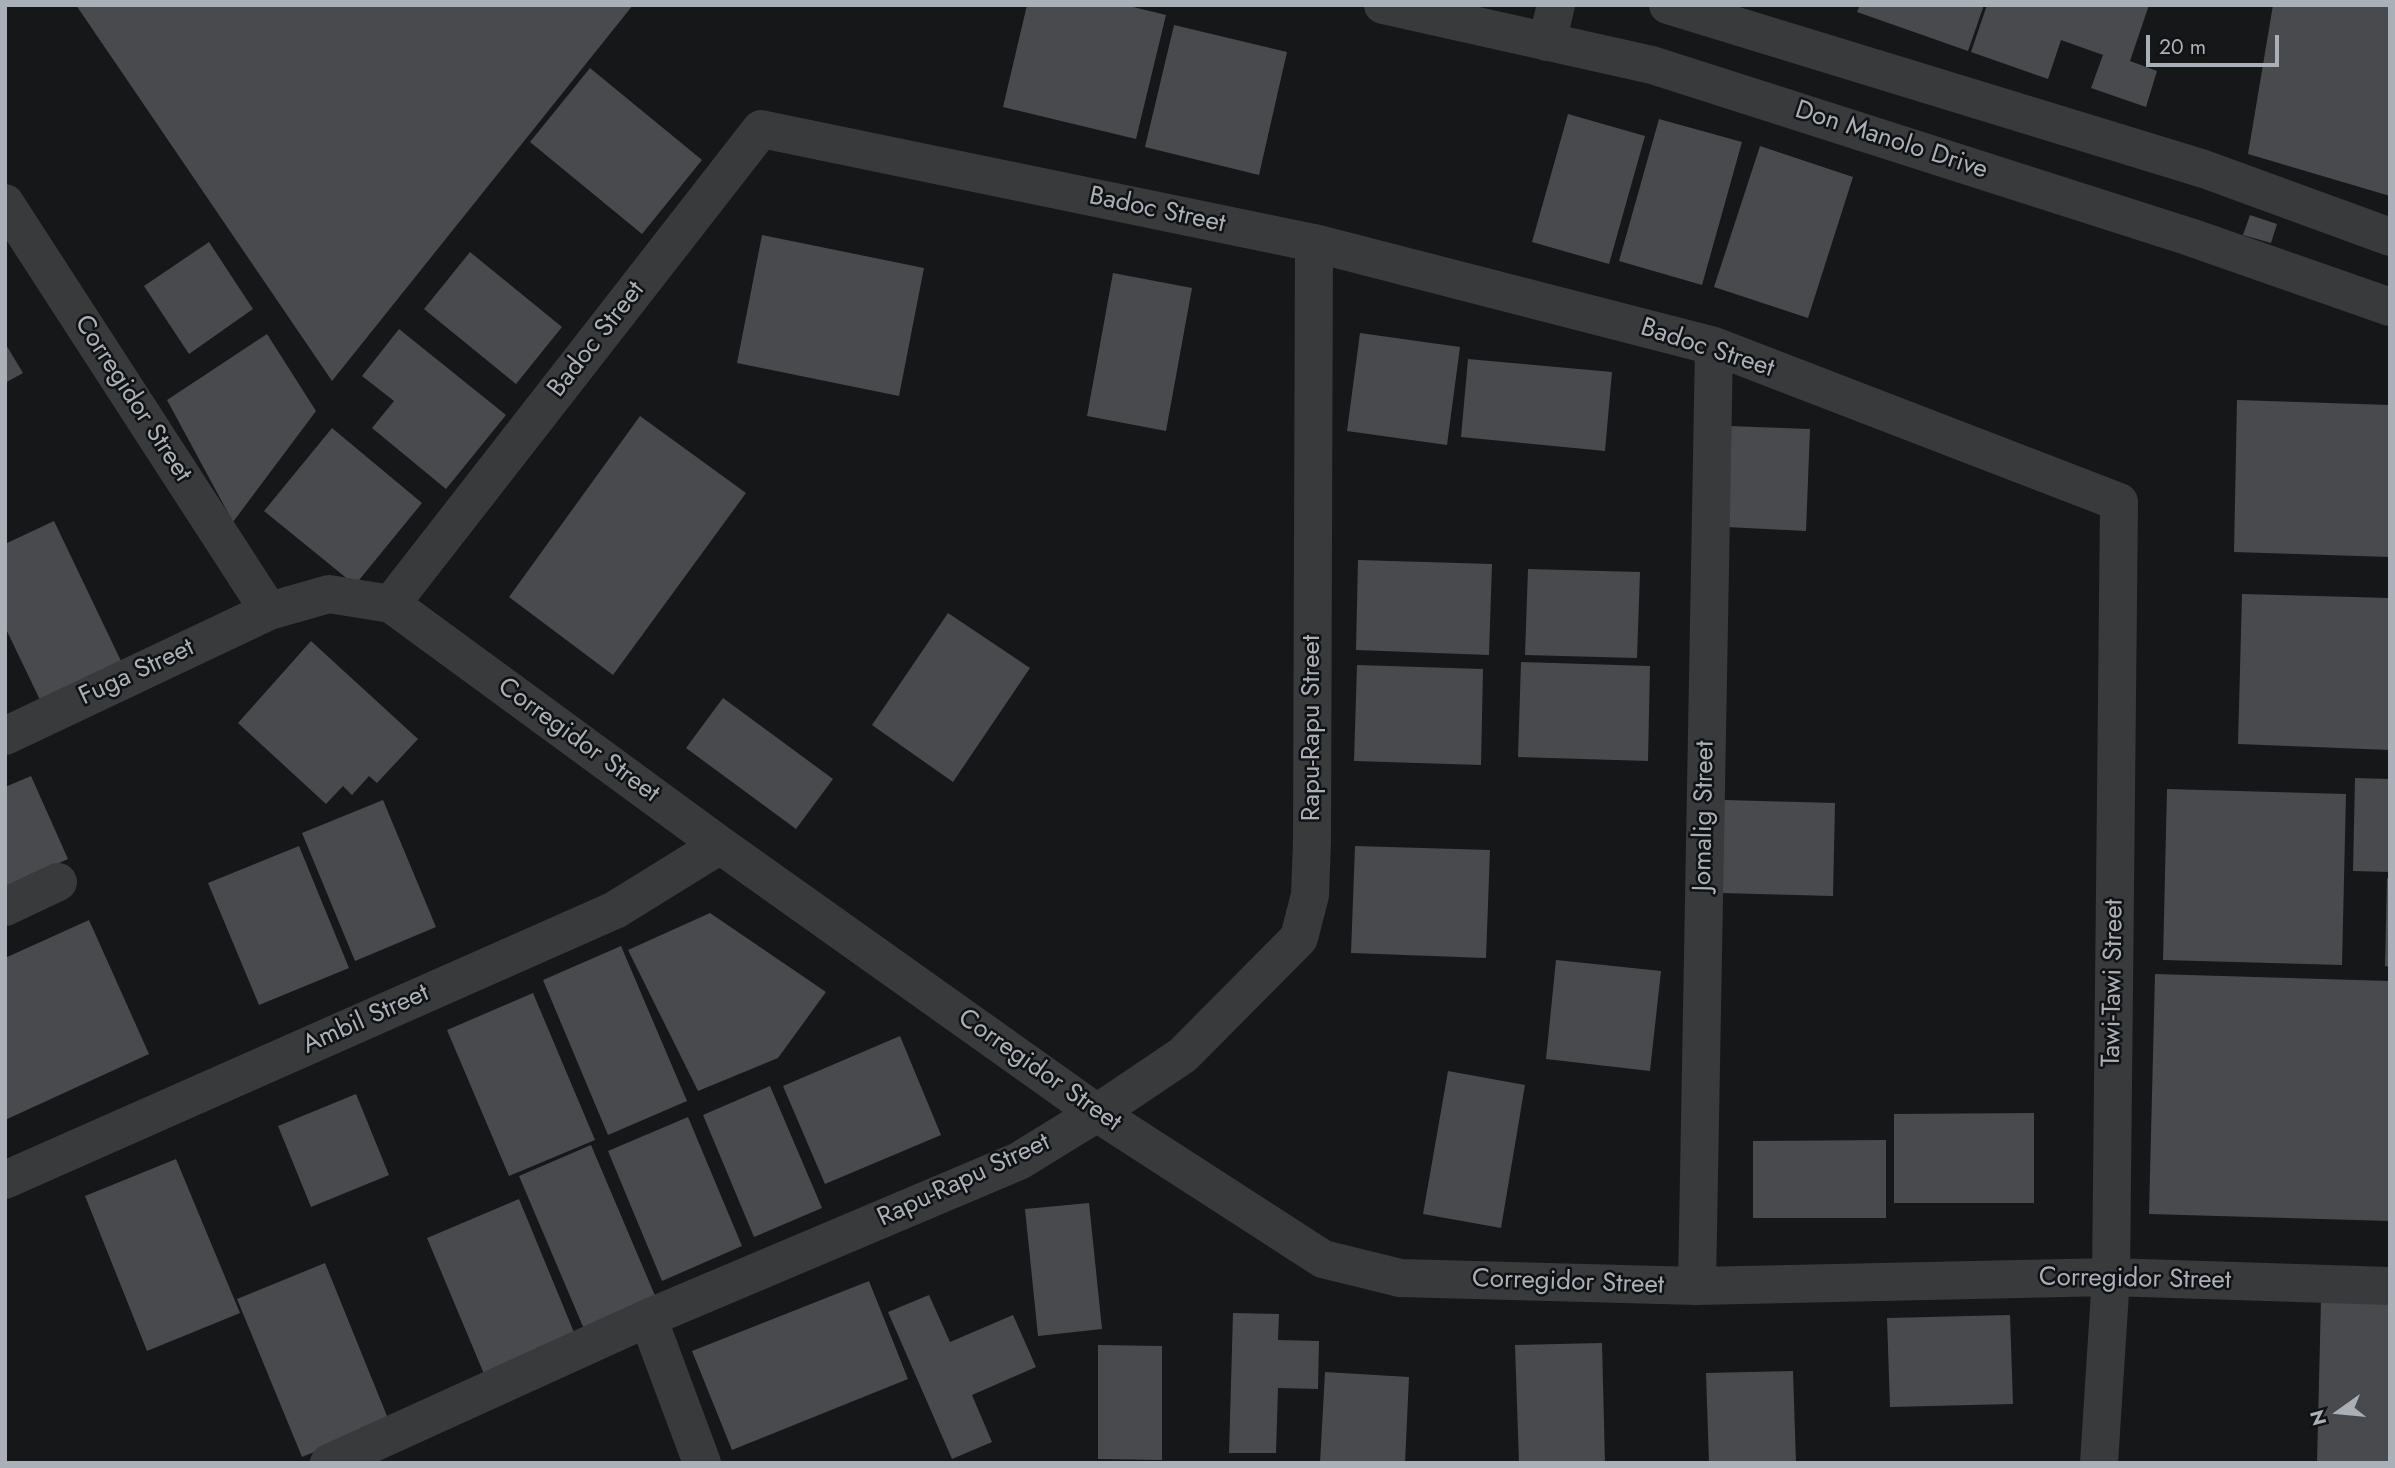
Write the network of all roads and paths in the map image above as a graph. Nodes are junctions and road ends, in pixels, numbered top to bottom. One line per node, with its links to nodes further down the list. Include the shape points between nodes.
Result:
1 (1383, 5): 4 (street, Don Manolo Drive)
2 (1556, 5): 4 (street)
3 (1668, 5): 6 (street, via 2204,169)
4 (1547, 42): 8 (street, Don Manolo Drive, via 1652,65 2177,232)
5 (5, 203): 12 (street, Corregidor Street)
6 (2390, 237)
7 (1314, 243): 9 (street, Badoc Street); 11 (street, Badoc Street, via 761,129); 17 (street, Rapu-Rapu Street, via 1310,895 1299,938 1183,1055)
8 (2390, 307)
9 (1714, 346): 10 (street, Badoc Street); 20 (street, Jomalig Street)
10 (2119, 502): 19 (street, Tawi-Tawi Street)
11 (391, 604): 12 (street, Corregidor Street, via 329,594); 14 (street, Corregidor Street)
12 (269, 611): 13 (street, Fuga Street)
13 (5, 736)
14 (720, 845): 17 (street, Corregidor Street); 18 (street, Ambil Street, via 615,910)
15 (58, 882): 16 (street)
16 (5, 907)
17 (1097, 1113): 20 (street, Corregidor Street, via 1323,1259 1399,1278); 22 (street, Rapu-Rapu Street, via 1019,1161)
18 (5, 1180)
19 (2111, 1277): 20 (street, Corregidor Street); 21 (street, Corregidor Street); 25 (street, Tawi-Tawi Street)
20 (1697, 1286)
21 (2390, 1286)
22 (648, 1318): 23 (street, Rapu-Rapu Street); 24 (street)
23 (329, 1463)
24 (702, 1463)
25 (2099, 1463)

